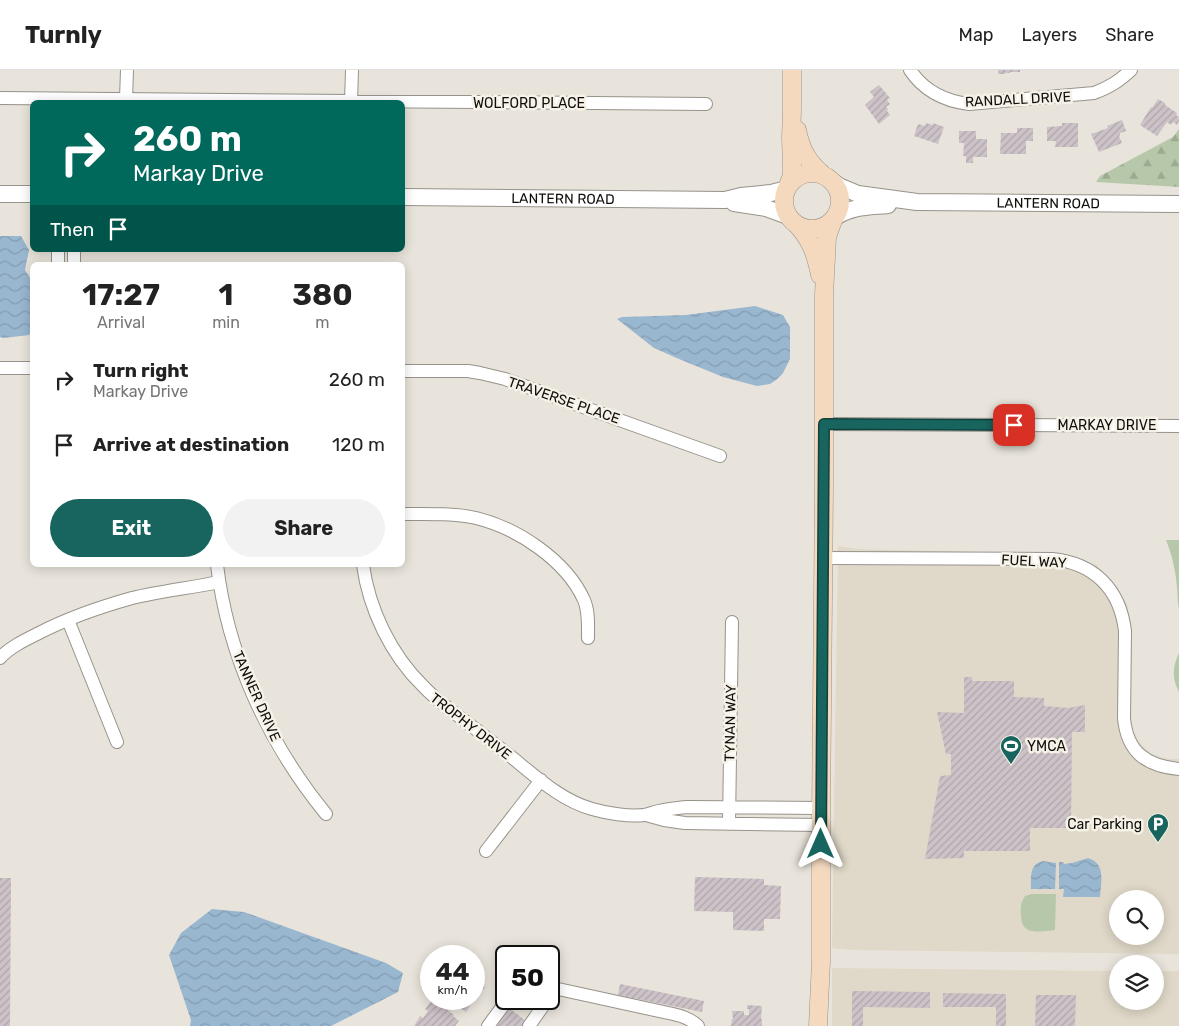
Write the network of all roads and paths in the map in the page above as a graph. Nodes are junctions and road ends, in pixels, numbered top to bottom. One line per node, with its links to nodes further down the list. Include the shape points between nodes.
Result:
1 (127, 70): 7 (street)
2 (352, 70): 9 (street)
3 (792, 70): 12 (main road)
4 (910, 70): 5 (street, RANDALL DRIVE, via 934,94 969,104 1094,93 1117,83)
5 (1131, 70)
6 (0, 98): 7 (street, WOLFORD PLACE)
7 (126, 99): 8 (street, WOLFORD PLACE)
8 (201, 100)
9 (352, 100)
10 (405, 102): 11 (street, WOLFORD PLACE)
11 (706, 104)
12 (792, 110): 13 (main road, via 805,155); 14 (main road, via 792,167)
13 (827, 177): 14 (main road, via 810,173); 19 (street, LANTERN ROAD, via 858,194); 21 (main road, via 840,195 839,210)
14 (787, 187): 18 (street, LANTERN ROAD, via 771,193); 22 (main road, via 785,210)
15 (0, 194): 16 (street)
16 (30, 194)
17 (405, 196): 18 (street, LANTERN ROAD)
18 (725, 200): 22 (street, LANTERN ROAD, via 766,208)
19 (918, 202): 20 (street, LANTERN ROAD); 21 (street, LANTERN ROAD, via 854,209)
20 (1179, 204)
21 (834, 219): 22 (main road, via 814,229 804,228); 23 (main road, via 826,237)
22 (792, 220): 23 (main road, via 812,247)
23 (824, 295): 27 (main road)
24 (0, 368): 25 (street)
25 (30, 368)
26 (405, 371): 29 (street, TRAVERSE PLACE, via 490,375)
27 (824, 424): 28 (street, MARKAY DRIVE); 31 (main road)
28 (1179, 426)
29 (720, 456)
30 (405, 514): 37 (street, via 477,519 506,528 530,542 561,568 584,600)
31 (823, 558): 40 (street, FUEL WAY, via 1052,559 1075,563 1092,572 1113,594 1123,621 1124,718 1129,740 1148,761); 45 (main road)
32 (217, 567): 34 (street, TANNER DRIVE)
33 (363, 567): 41 (street, TROPHY DRIVE, via 382,626 394,650 421,685)
34 (219, 582): 35 (street, via 134,598); 43 (street, TANNER DRIVE, via 232,638 262,715 283,754)
35 (68, 620): 38 (street, via 30,637); 39 (street)
36 (732, 622): 42 (street, TYNAN WAY)
37 (588, 638)
38 (0, 658)
39 (117, 742)
40 (1179, 769)
41 (541, 780): 44 (street, TROPHY DRIVE, via 585,807); 47 (street)
42 (729, 808): 44 (street, TROPHY DRIVE, via 686,807); 45 (street, TROPHY DRIVE); 46 (street, TYNAN WAY)
43 (326, 814)
44 (644, 815): 46 (street, TROPHY DRIVE, via 685,824)
45 (821, 817): 46 (street, TROPHY DRIVE); 54 (main road)
46 (729, 824)
47 (486, 851)
48 (560, 995): 53 (street, via 673,1014 686,1017)
49 (500, 1010): 51 (street)
50 (539, 1010): 52 (street)
51 (488, 1026)
52 (529, 1026)
53 (698, 1026)
54 (820, 1026)

